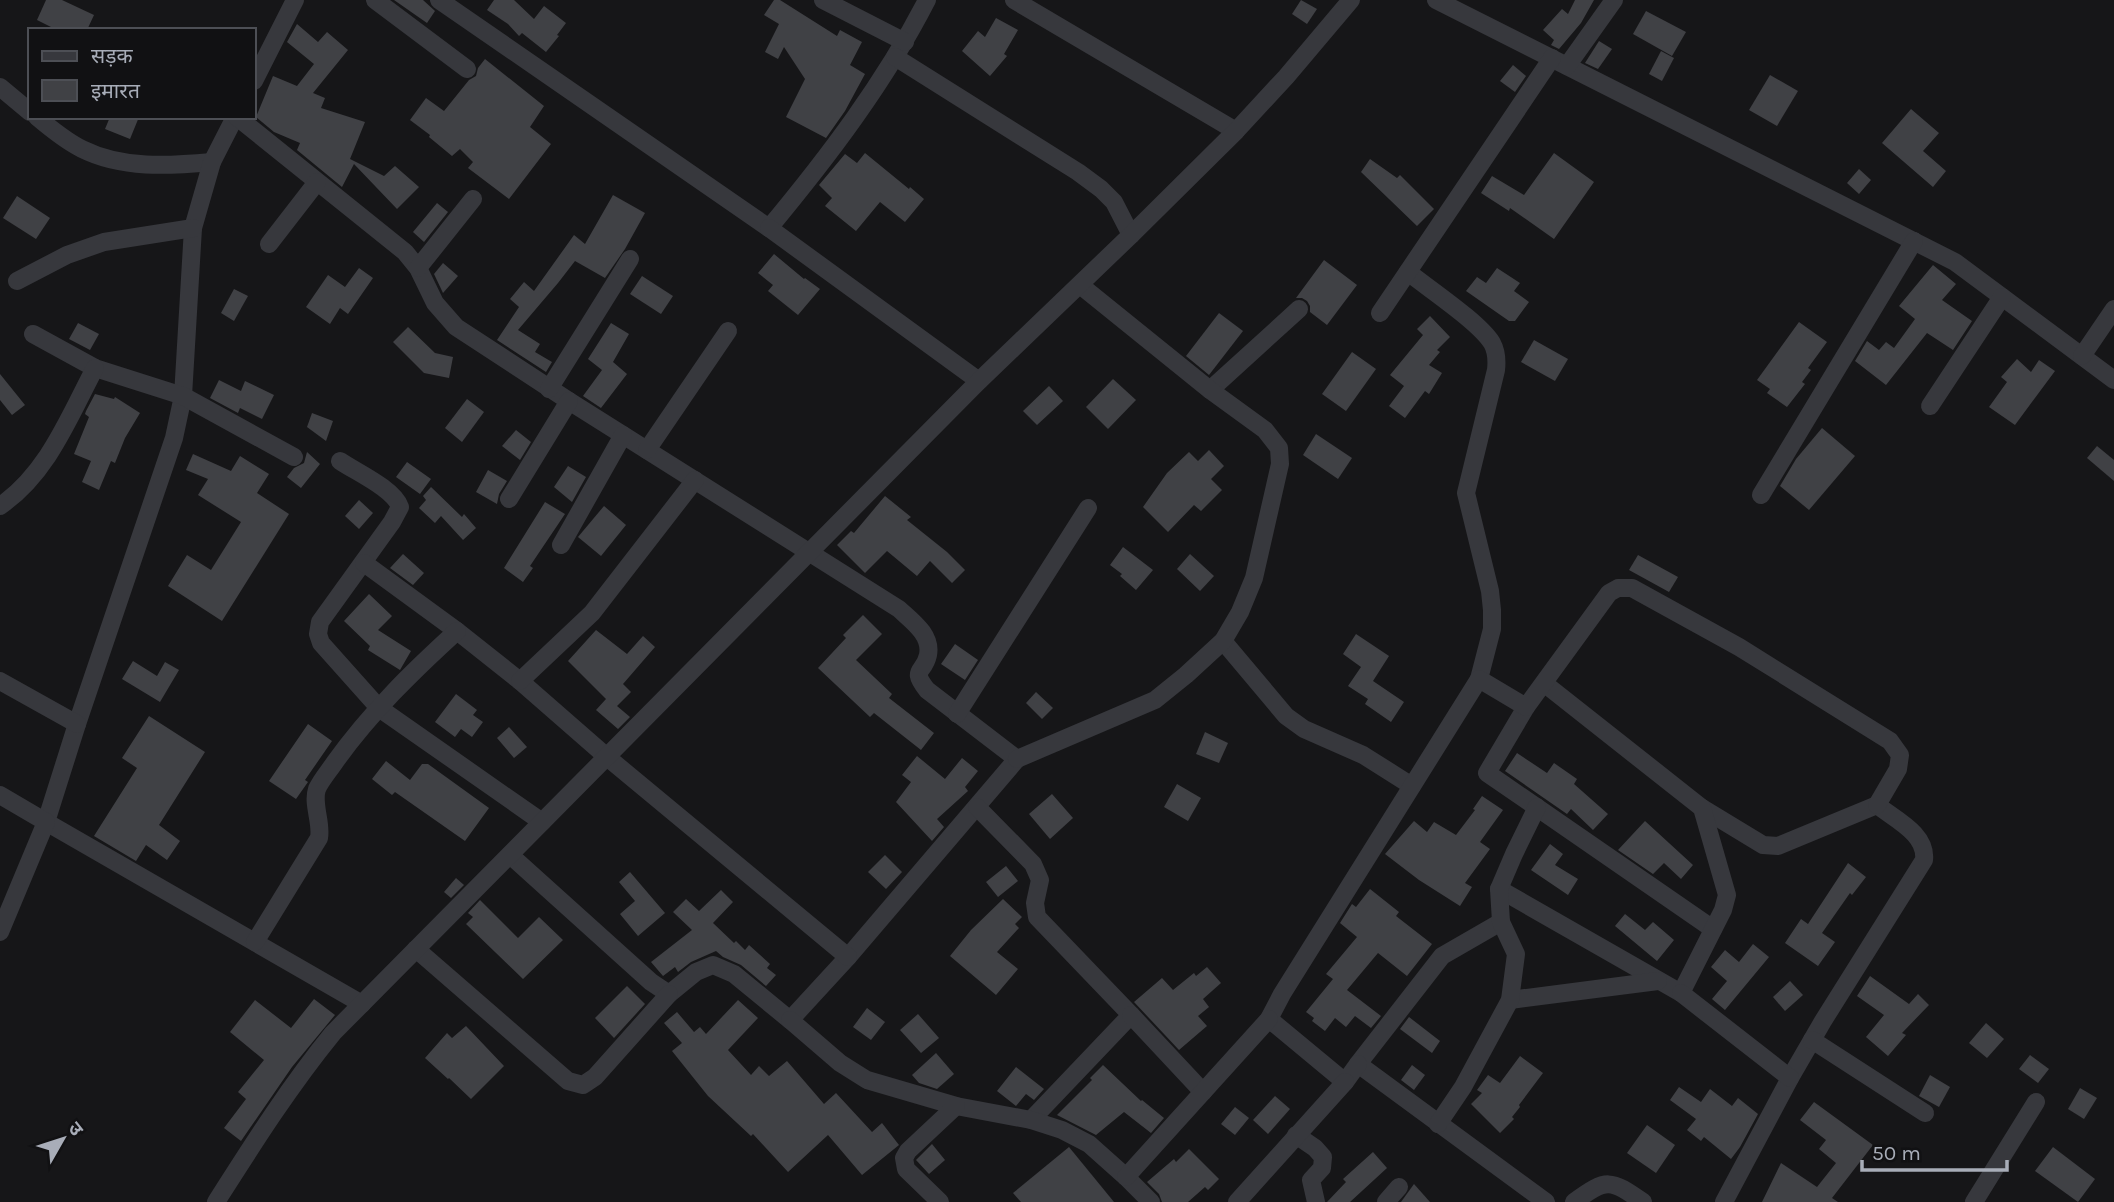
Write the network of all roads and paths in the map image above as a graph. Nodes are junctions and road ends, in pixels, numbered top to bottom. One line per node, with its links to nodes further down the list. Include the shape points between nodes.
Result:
1 (295, 0): 13 (street)
2 (375, 0): 12 (street)
3 (439, 0): 24 (street)
4 (823, 0): 10 (street)
5 (928, 0): 10 (street)
6 (1014, 0): 19 (street)
7 (1351, 0): 19 (street)
8 (1436, 0): 11 (street)
9 (1614, 0): 11 (street)
10 (900, 50): 24 (street, via 822,164); 25 (street, via 1101,189 1114,202)
11 (1559, 62): 26 (street); 30 (street)
12 (467, 69)
13 (256, 76)
14 (0, 87): 15 (street)
15 (28, 110)
16 (40, 119): 20 (street, via 81,149 116,162 175,166)
17 (235, 119): 20 (street)
18 (238, 119): 21 (street)
19 (1236, 131): 25 (street)
20 (212, 162): 23 (street)
21 (317, 182): 27 (street); 29 (street, via 405,252)
22 (473, 199): 29 (street)
23 (193, 228): 31 (street, via 104,242); 45 (street)
24 (769, 228): 42 (street)
25 (1131, 235): 32 (street)
26 (1914, 242): 33 (street, via 1955,262); 53 (street)
27 (269, 244)
28 (630, 258): 43 (street)
29 (418, 268): 43 (street, via 435,303 456,327)
30 (1408, 272): 36 (street); 62 (street, via 1483,332 1497,356 1466,493 1492,610 1492,629)
31 (17, 281)
32 (1080, 285): 42 (street); 44 (street)
33 (2002, 297): 39 (street); 47 (street)
34 (1299, 309): 44 (street)
35 (2114, 309): 39 (street)
36 (1380, 313)
37 (728, 331): 49 (street)
38 (33, 334): 40 (street)
39 (2082, 356): 41 (street)
40 (95, 368): 45 (street); 55 (street, via 53,449 32,477)
41 (2114, 380)
42 (979, 381): 58 (street)
43 (550, 388): 46 (street)
44 (1210, 390): 61 (street, via 1265,430 1279,448 1280,464 1254,578)
45 (183, 396): 50 (street); 69 (street, via 174,438)
46 (569, 401): 48 (street); 54 (street)
47 (1930, 406)
48 (623, 435): 49 (street); 57 (street)
49 (647, 450): 52 (street)
50 (294, 457)
51 (340, 461): 59 (street, via 390,493 400,507)
52 (695, 480): 58 (street); 64 (street, via 592,613)
53 (1761, 495)
54 (509, 499)
55 (0, 506)
56 (1088, 508): 68 (street)
57 (561, 545)
58 (810, 551): 68 (street, via 899,609 919,628 927,640 928,656 919,680); 70 (street)
59 (363, 563): 60 (street); 67 (street, via 317,628 321,643)
60 (457, 631): 64 (street); 67 (street)
61 (1223, 640): 71 (street, via 1155,700); 72 (street, via 1286,716)
62 (1479, 679): 66 (street); 72 (street)
63 (0, 681): 69 (street)
64 (520, 681): 70 (street)
65 (1545, 684): 66 (street); 74 (street, via 1609,593 1632,588 1739,647 1890,741 1900,755 1898,769); 77 (street)
66 (1527, 707): 76 (street, via 1488,773)
67 (379, 708): 79 (street); 85 (street, via 320,783 316,794 319,838)
68 (957, 714): 71 (street)
69 (77, 724): 78 (street)
70 (607, 757): 79 (street); 87 (street)
71 (1017, 759): 75 (street)
72 (1412, 786): 94 (street)
73 (0, 794): 78 (street)
74 (1877, 805): 77 (street, via 1778,846 1763,845); 96 (street, via 1917,835 1925,850 1924,860)
75 (977, 807): 87 (street); 93 (street, via 1034,864 1040,880 1037,917)
76 (1537, 807): 81 (street); 83 (street)
77 (1702, 808): 83 (street, via 1727,895)
78 (46, 822): 84 (street); 85 (street)
79 (542, 822): 80 (street)
80 (510, 855): 86 (street); 89 (street)
81 (1499, 889): 82 (street); 88 (street)
82 (1501, 922): 91 (street, via 1516,954); 97 (street, via 1442,956)
83 (1713, 929): 90 (street)
84 (0, 932)
85 (255, 942): 92 (street)
86 (416, 949): 89 (street, via 568,1081 583,1086); 92 (street)
87 (848, 957): 95 (street)
88 (1658, 981): 90 (street); 91 (street)
89 (669, 993): 95 (street, via 713,965 734,974)
90 (1681, 993): 98 (street)
91 (1510, 1000): 105 (street)
92 (362, 1004): 110 (street, via 301,1074)
93 (1131, 1015): 100 (street); 104 (street)
94 (1269, 1018): 99 (street); 100 (street)
95 (790, 1020): 102 (street, via 867,1080)
96 (1812, 1040): 98 (street); 103 (street)
97 (1358, 1064): 99 (street); 105 (street)
98 (1790, 1078): 109 (street)
99 (1345, 1082): 106 (street)
100 (1203, 1092): 107 (street)
101 (2036, 1102): 119 (street)
102 (956, 1106): 104 (street); 111 (street, via 904,1158 906,1169)
103 (1924, 1113)
104 (1031, 1120): 107 (street, via 1088,1144)
105 (1438, 1124): 116 (street)
106 (1296, 1135): 113 (street); 114 (street, via 1323,1157 1322,1168 1311,1181)
107 (1126, 1177): 112 (street)
108 (1399, 1187): 115 (street)
109 (1731, 1199)
110 (216, 1202)
111 (940, 1202)
112 (1151, 1202)
113 (1237, 1202)
114 (1316, 1202)
115 (1386, 1202)
116 (1546, 1202)
117 (1574, 1202): 118 (street, via 1604,1184 1620,1186)
118 (1643, 1202)
119 (1974, 1202)

